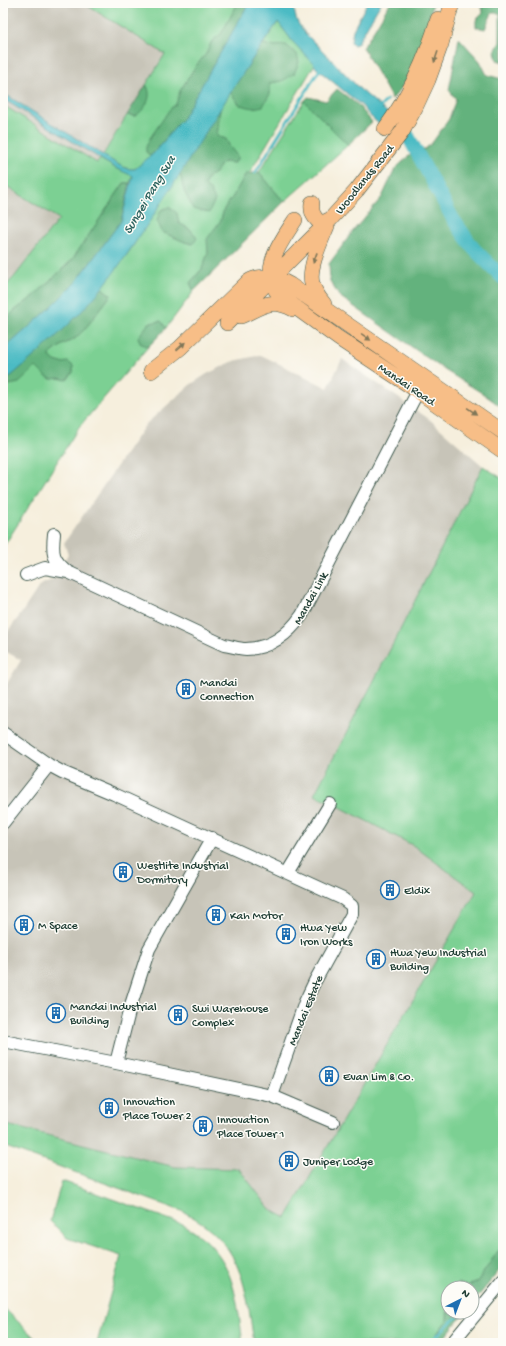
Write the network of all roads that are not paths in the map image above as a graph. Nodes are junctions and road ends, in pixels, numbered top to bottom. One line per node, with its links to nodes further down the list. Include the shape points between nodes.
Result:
1 (442, 3): 3 (main road, Woodlands Road, via 417,78 405,100)
2 (452, 3): 3 (main road, Woodlands Road, one-way to 3, via 434,63)
3 (401, 120): 6 (main road, Woodlands Road, via 357,190)
4 (312, 203): 6 (main road, via 311,210 319,222)
5 (295, 220): 7 (main road, via 276,251 271,266)
6 (330, 220): 7 (main road, Woodlands Road); 10 (main road, one-way to 10, via 314,259 311,282)
7 (272, 279): 9 (main road, Woodlands Road); 10 (main road, Mandai Road, via 283,281); 11 (main road, via 280,296); 12 (main road, one-way to 7, via 180,348 248,282 258,277)
8 (280, 304): 9 (main road, via 259,301); 9 (main road, Woodlands Road, via 260,306 227,323); 11 (main road)
9 (242, 309)
10 (333, 315): 14 (main road, Mandai Road, one-way to 14)
11 (310, 318): 13 (main road, Mandai Road)
12 (151, 371)
13 (418, 391): 15 (main road, Mandai Road); 17 (street, Mandai Link, via 302,615 293,628 275,641 261,647 245,649 224,645)
14 (503, 432)
15 (503, 451)
16 (54, 534): 17 (street, Mandai Link, via 53,556)
17 (68, 572): 18 (street, Mandai Link, via 45,568)
18 (26, 575)
19 (3, 733): 20 (street, Mandai Estate)
20 (49, 765): 22 (street); 23 (street, Mandai Estate)
21 (330, 804): 24 (street)
22 (3, 822)
23 (212, 838): 24 (street, Mandai Estate); 26 (street, via 149,949)
24 (288, 873): 27 (street, Mandai Estate, via 343,899 352,906 352,914 305,1002)
25 (3, 1042): 26 (street)
26 (116, 1063): 27 (street)
27 (272, 1096): 28 (street)
28 (333, 1122)
29 (503, 1281): 30 (street)
30 (452, 1343)

